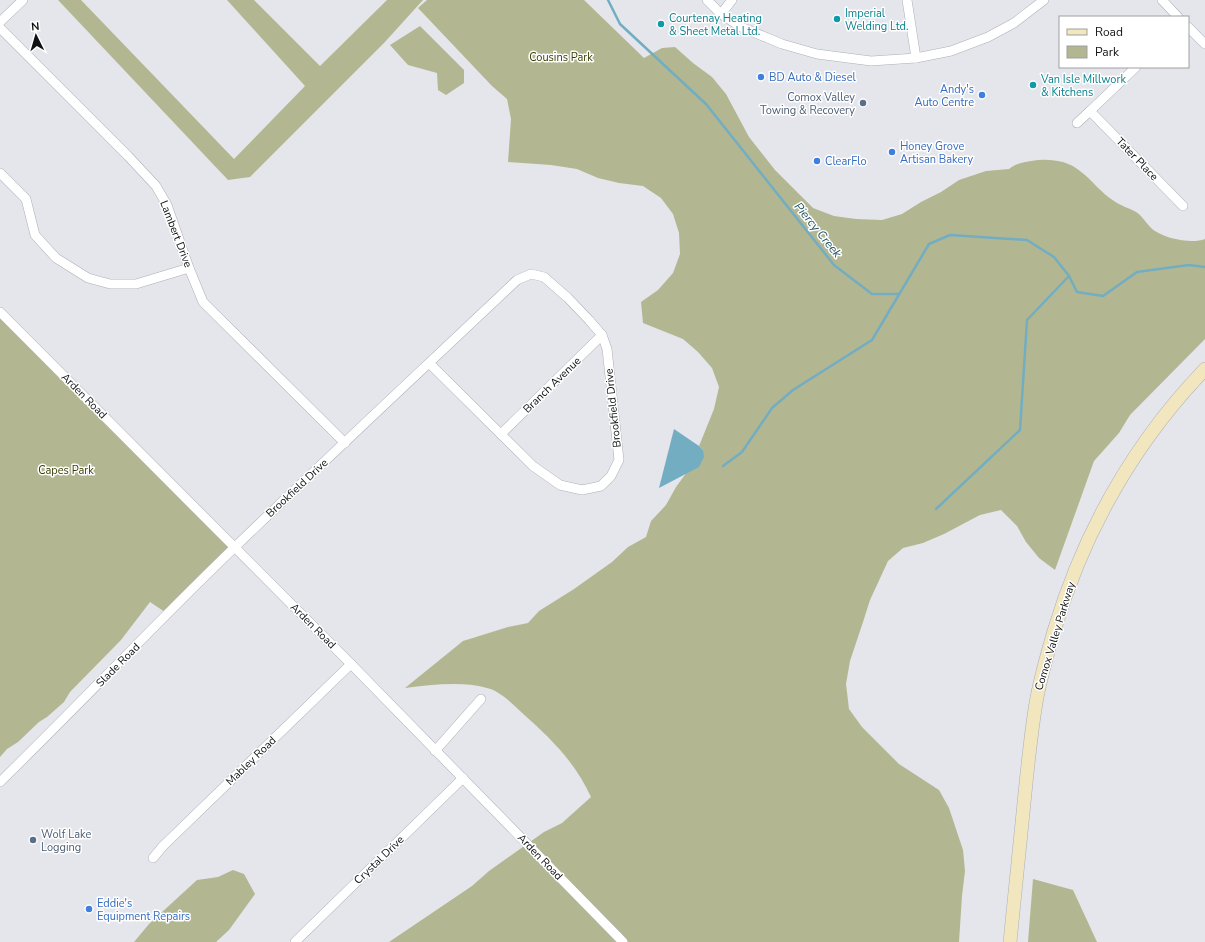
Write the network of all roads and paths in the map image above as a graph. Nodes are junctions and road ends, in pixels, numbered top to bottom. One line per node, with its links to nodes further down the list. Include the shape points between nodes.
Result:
1 (23, 0): 9 (street)
2 (707, 0): 7 (street)
3 (732, 0): 7 (street)
4 (907, 0): 13 (street)
5 (1044, 0): 13 (street, via 1014,23 988,37 951,51)
6 (1162, 0): 8 (street)
7 (721, 14): 13 (street, via 741,27 782,44 817,54 871,61)
8 (1177, 16)
9 (0, 22)
10 (0, 28): 19 (street, Lambert Drive, via 156,186 168,205)
11 (1189, 28): 12 (street)
12 (1205, 44)
13 (916, 58)
14 (1135, 68): 15 (street)
15 (1090, 112): 16 (street); 18 (street, Tater Place)
16 (1078, 123)
17 (0, 173): 19 (street, via 26,199 35,235 56,258 88,278 110,284 136,284)
18 (1183, 206)
19 (189, 268): 25 (street, Lambert Drive, via 202,302)
20 (0, 312): 26 (street, Arden Road)
21 (602, 335): 22 (street, Brookfield Drive, via 562,292 544,277 531,274 517,280); 24 (street, Branch Avenue); 24 (street, Brookfield Drive, via 606,349 619,460 611,476 601,486 582,490 560,485 533,466)
22 (429, 363): 24 (street, Brookfield Drive); 25 (street, Brookfield Drive)
23 (1205, 369): 35 (main road, Comox Valley Parkway, via 1150,432 1115,487 1087,541 1064,598 1044,663 1036,703)
24 (501, 434)
25 (345, 443): 26 (street, Brookfield Drive)
26 (234, 547): 27 (street, Arden Road); 31 (street, Slade Road)
27 (351, 664): 29 (street, Arden Road); 32 (street, Mabley Road, via 162,846)
28 (481, 699): 29 (street)
29 (435, 751): 30 (street, Arden Road)
30 (463, 778): 33 (street, Crystal Drive); 34 (street, Arden Road)
31 (0, 782)
32 (153, 858)
33 (295, 942)
34 (623, 942)
35 (1010, 942)

